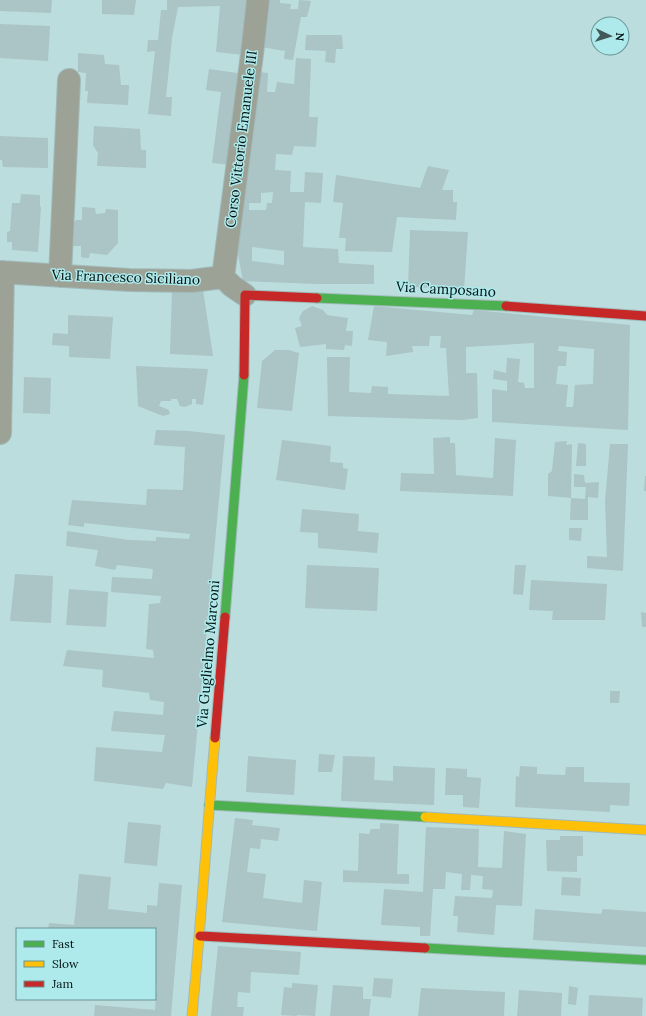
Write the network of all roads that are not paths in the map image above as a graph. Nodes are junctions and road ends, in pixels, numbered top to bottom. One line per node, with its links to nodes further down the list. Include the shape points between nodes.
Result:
1 (258, 0): 5 (street, Corso Vittorio Emanuele III)
2 (69, 80): 4 (street)
3 (1, 272): 4 (street, Via Francesco Siciliano); 8 (street)
4 (60, 276): 5 (street, Via Francesco Siciliano, via 161,281)
5 (223, 277): 6 (street)
6 (245, 295): 7 (street, Via Camposano, via 492,305); 9 (street, Via Guglielmo Marconi, via 244,374)
7 (646, 316)
8 (0, 434)
9 (208, 805): 10 (street); 11 (street, Via Guglielmo Marconi)
10 (646, 830)
11 (200, 936): 12 (street); 13 (street, Via Guglielmo Marconi)
12 (646, 960)
13 (192, 1016)

